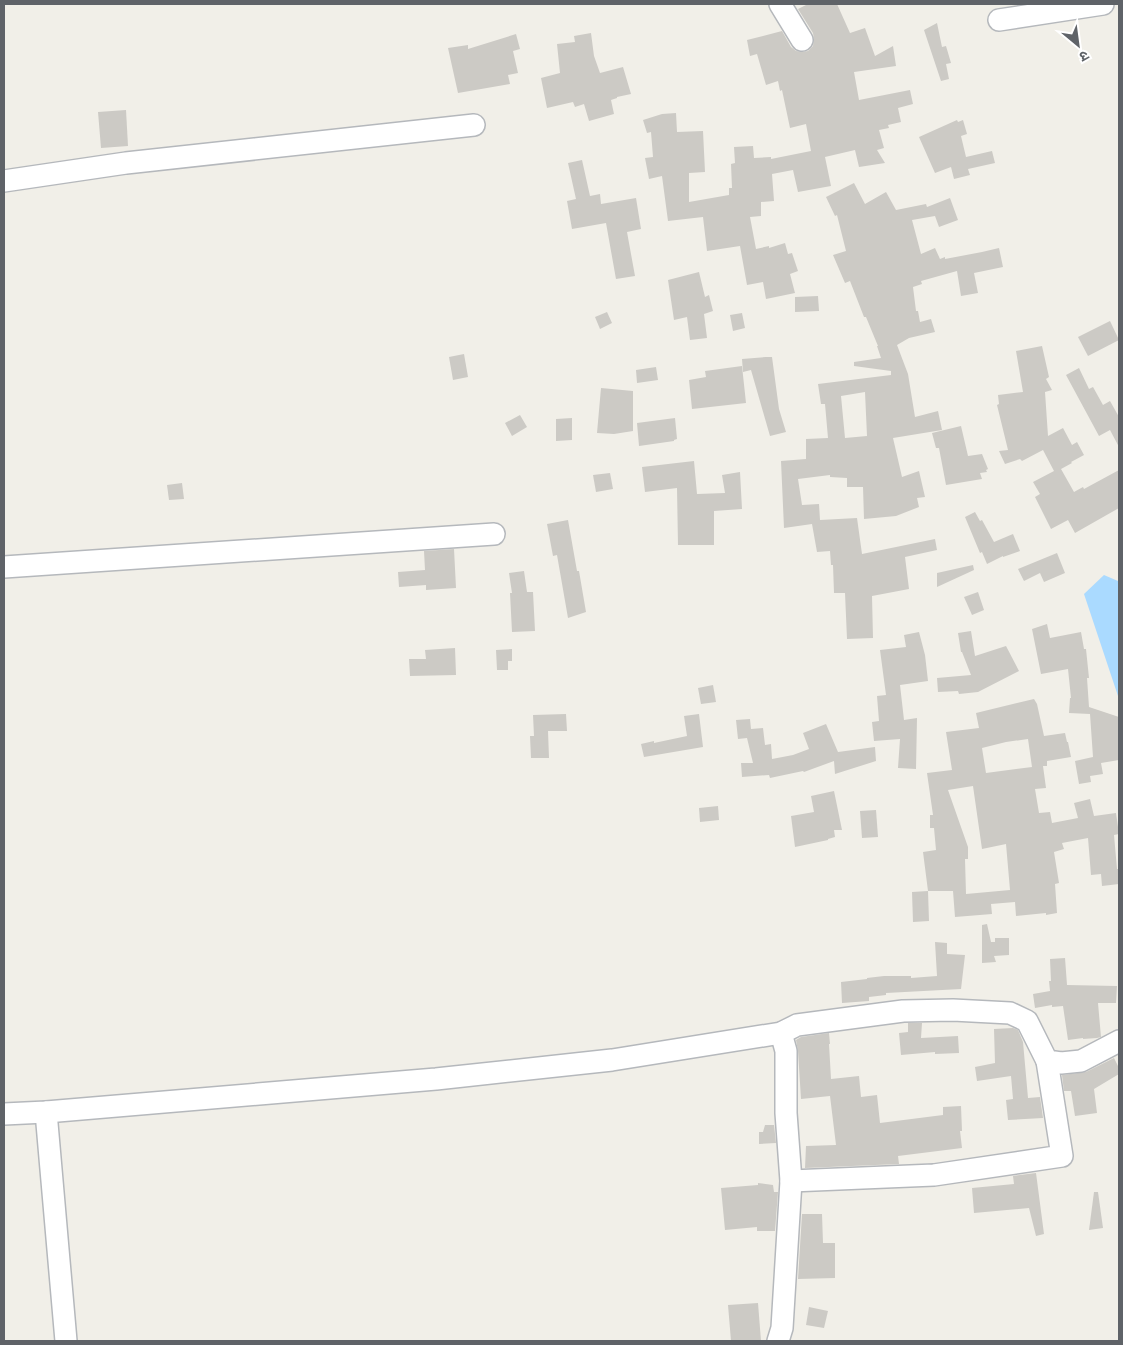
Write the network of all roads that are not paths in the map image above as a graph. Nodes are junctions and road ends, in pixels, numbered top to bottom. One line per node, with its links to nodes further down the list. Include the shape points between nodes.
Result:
1 (780, 4): 4 (street)
2 (1103, 4): 3 (street)
3 (999, 20)
4 (802, 40)
5 (474, 125): 6 (street, via 126,163)
6 (4, 181)
7 (494, 534): 8 (street)
8 (4, 567)
9 (781, 1033): 11 (street, via 797,1025 903,1011 1010,1013 1027,1021); 12 (street, via 603,1062); 14 (street, via 786,1051)
10 (1119, 1040): 11 (street, via 1081,1061)
11 (1047, 1062): 14 (street, via 1062,1156 934,1174)
12 (46, 1112): 13 (street); 15 (street)
13 (4, 1114)
14 (791, 1181): 16 (street, via 782,1328)
15 (66, 1341)
16 (778, 1341)

